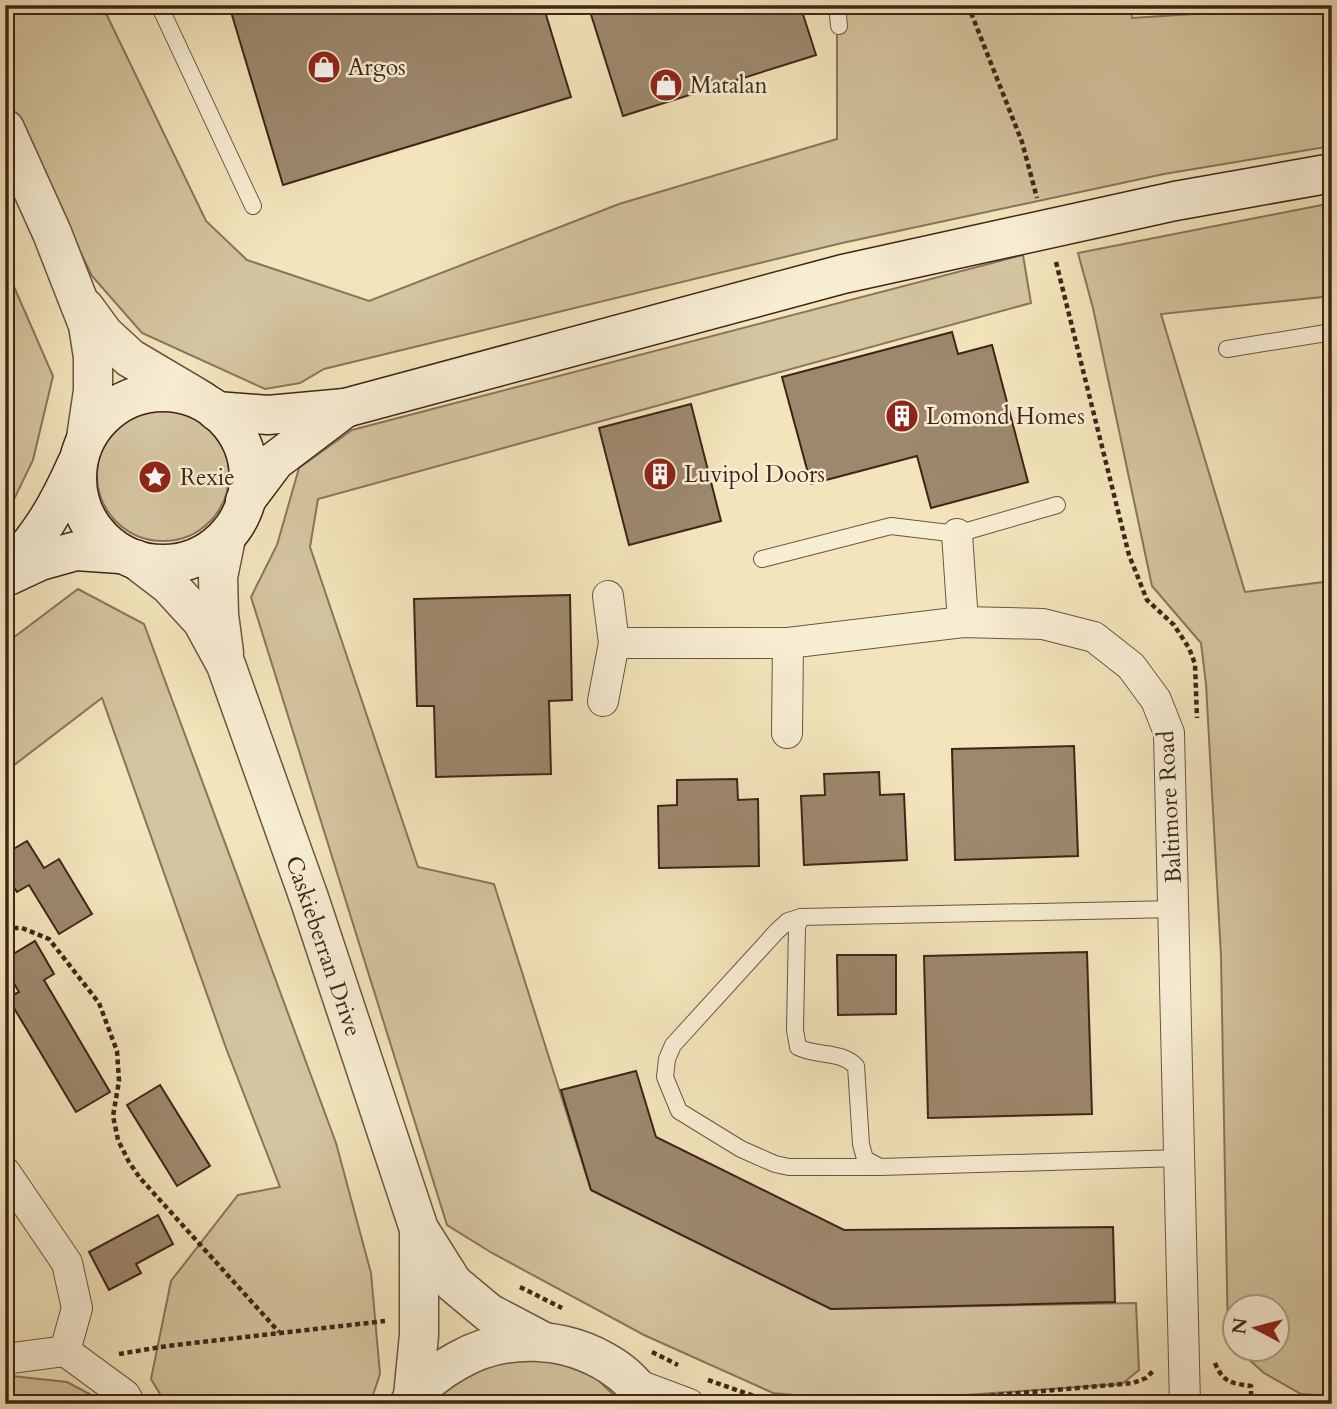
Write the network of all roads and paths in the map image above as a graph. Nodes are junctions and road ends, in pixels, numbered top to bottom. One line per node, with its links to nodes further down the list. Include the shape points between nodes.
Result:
1 (159, 5): 8 (lane)
2 (837, 5): 4 (lane)
3 (968, 5): 7 (path, via 1022,142)
4 (839, 26)
5 (5, 129): 9 (main road)
6 (1332, 173): 13 (main road, via 1175,201 843,274)
7 (1038, 200)
8 (253, 206)
9 (72, 289): 12 (main road, via 104,334 130,358); 14 (main road, via 88,325 93,357 93,391)
10 (1332, 332): 11 (lane)
11 (1227, 349)
12 (208, 405): 13 (main road, via 268,415); 14 (main road, via 175,392 130,398 104,414); 15 (main road, via 237,433 248,461)
13 (345, 408): 15 (main road, via 275,461)
14 (81, 450): 19 (main road, via 78,493 88,522 97,535); 21 (main road, via 57,507)
15 (245, 501): 18 (main road)
16 (1057, 505): 17 (lane)
17 (957, 534): 20 (lane, via 891,526); 23 (street)
18 (226, 538): 19 (main road, via 205,554 176,564 149,564); 26 (main road, via 218,577)
19 (127, 556): 21 (main road, via 76,551); 26 (main road, via 169,585 202,621)
20 (762, 559)
21 (5, 576)
22 (608, 596): 24 (street)
23 (963, 622): 25 (street, Baltimore Road); 29 (street, Baltimore Road, via 1043,624 1094,637 1131,666 1156,699 1169,733)
24 (614, 643): 25 (street, Baltimore Road); 27 (street)
25 (788, 643): 28 (street)
26 (226, 665): 35 (main road, Caskieberran Drive)
27 (603, 701)
28 (787, 733)
29 (1174, 909): 30 (lane); 32 (street, Baltimore Road)
30 (801, 917): 33 (lane, via 797,928 798,1047 810,1054 848,1058 856,1066 861,1144 865,1159); 33 (lane, via 777,931 673,1045 664,1077 679,1111 775,1164)
31 (5, 928): 36 (path, via 49,939 99,1003 117,1051 119,1081 113,1116 129,1162)
32 (1180, 1158): 33 (lane); 46 (street, Baltimore Road)
33 (880, 1167)
34 (5, 1172): 38 (street, via 67,1263 77,1308)
35 (419, 1229): 37 (main road, Caskieberran Drive, via 453,1283 489,1313); 42 (main road, Caskieberran Drive, via 419,1335)
36 (280, 1333)
37 (544, 1342): 41 (main road, via 592,1354); 42 (main road, via 507,1342 472,1353 440,1371)
38 (65, 1350): 39 (street); 43 (street, via 125,1395)
39 (5, 1359)
40 (1158, 1361): 45 (path, via 1152,1373 1133,1383)
41 (642, 1393): 44 (street)
42 (411, 1400)
43 (130, 1404)
44 (689, 1404)
45 (897, 1404)
46 (1185, 1404)

